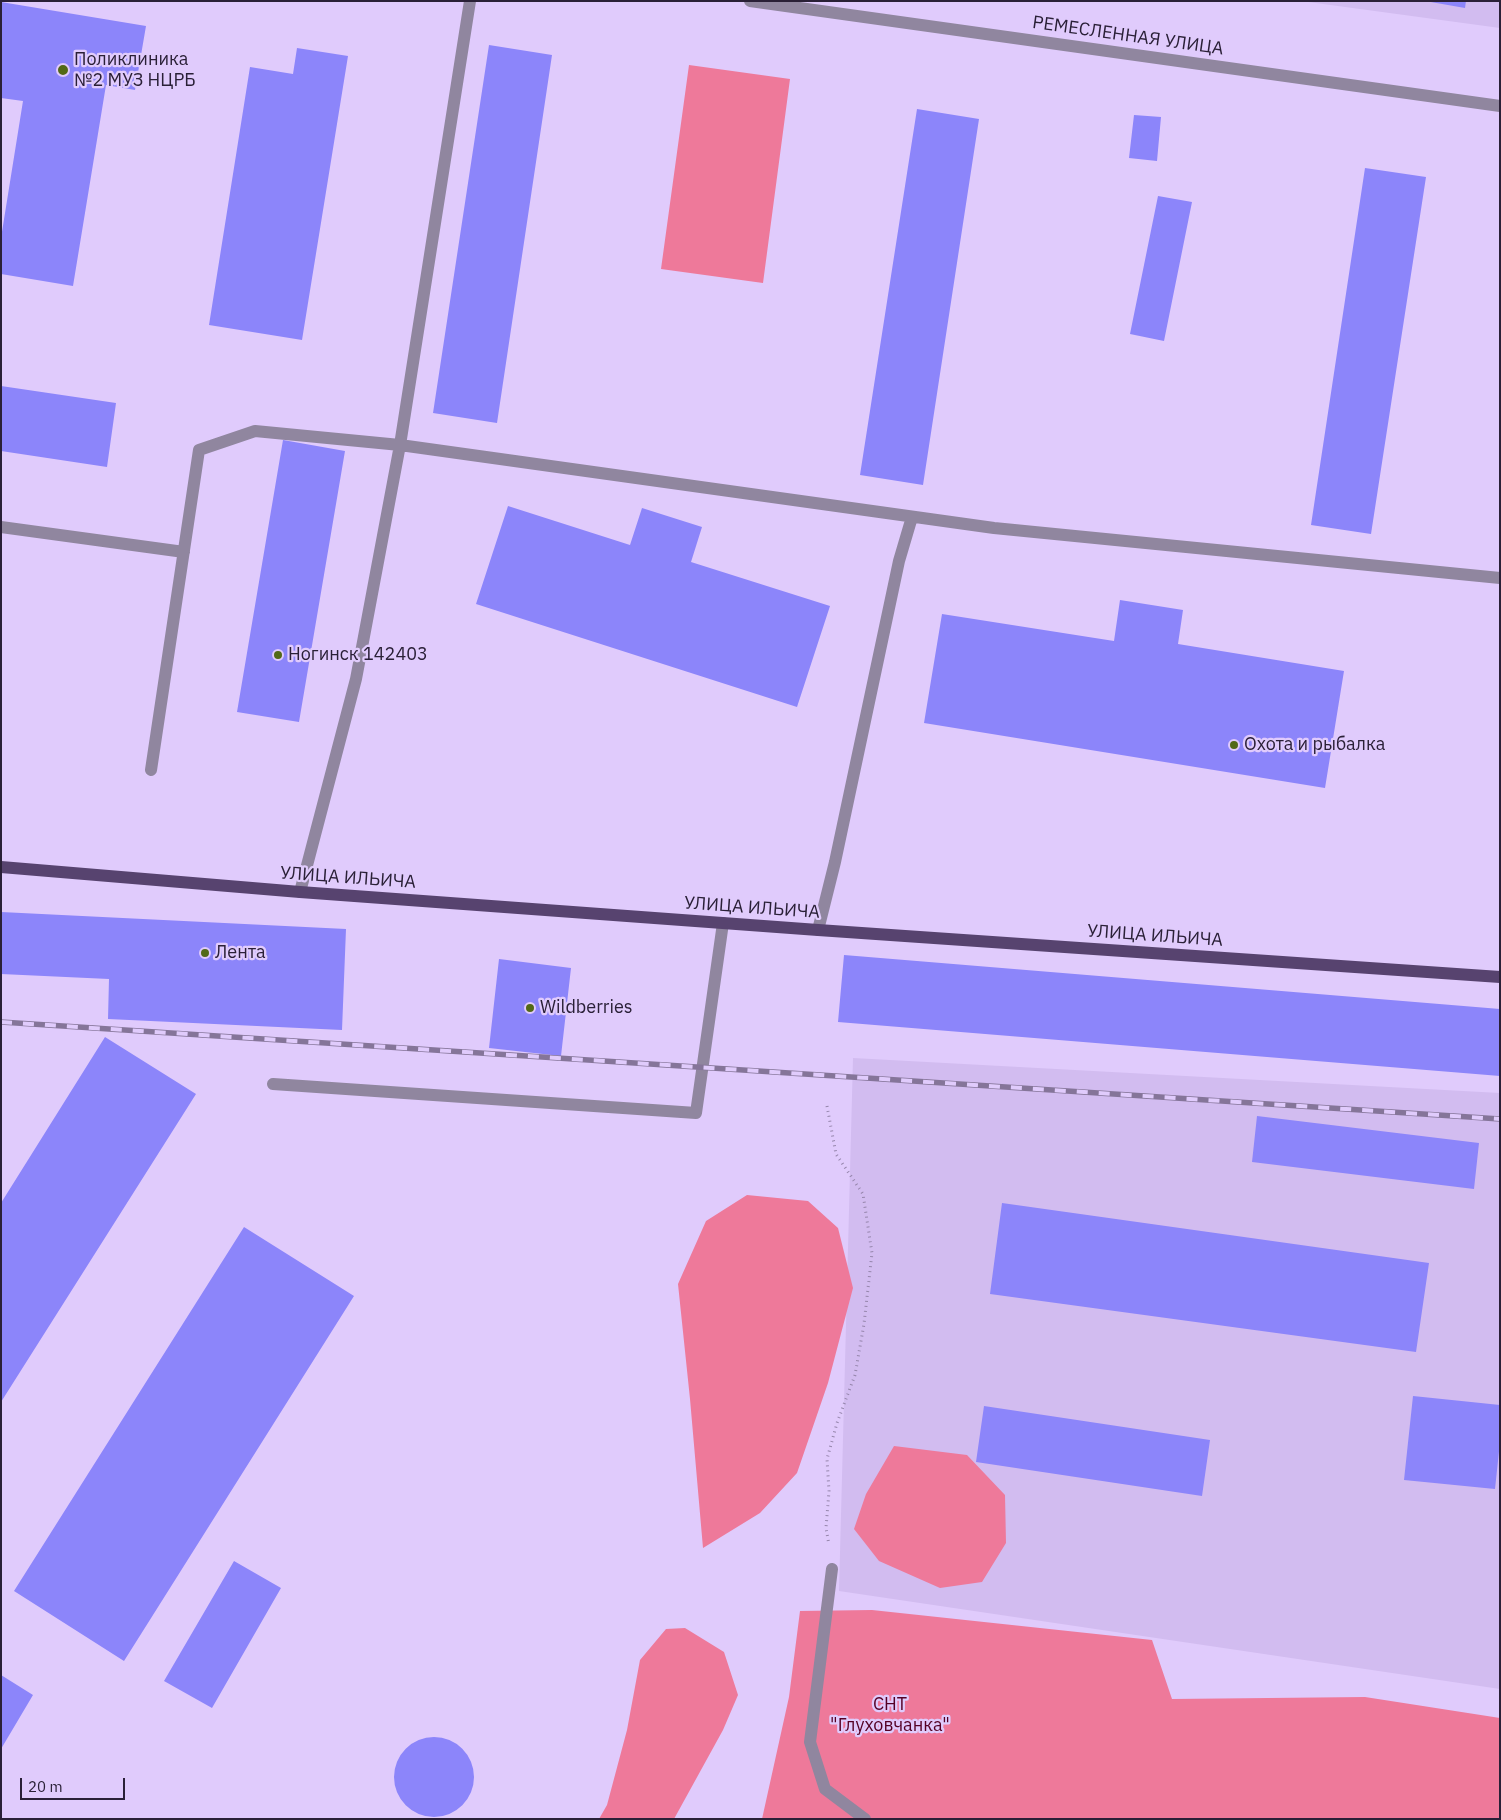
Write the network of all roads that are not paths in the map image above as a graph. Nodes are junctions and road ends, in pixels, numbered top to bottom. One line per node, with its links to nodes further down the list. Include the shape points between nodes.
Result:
1 (470, 1): 4 (street)
2 (750, 1): 3 (street, РЕМЕСЛЕННАЯ УЛИЦА)
3 (1500, 106)
4 (400, 445): 5 (street); 7 (street, via 255,431 199,450); 11 (street, via 356,679)
5 (912, 517): 8 (street); 13 (street)
6 (1, 527): 7 (street)
7 (184, 552): 9 (street)
8 (1500, 578)
9 (151, 770)
10 (1, 867): 11 (main road, УЛИЦА ИЛЬИЧА)
11 (300, 892): 12 (main road, УЛИЦА ИЛЬИЧА)
12 (723, 923): 13 (main road, УЛИЦА ИЛЬИЧА); 15 (street, via 696,1113)
13 (818, 930): 14 (main road, УЛИЦА ИЛЬИЧА)
14 (1500, 977)
15 (273, 1084)
16 (832, 1569): 17 (street, via 810,1742 825,1789)
17 (865, 1819)

